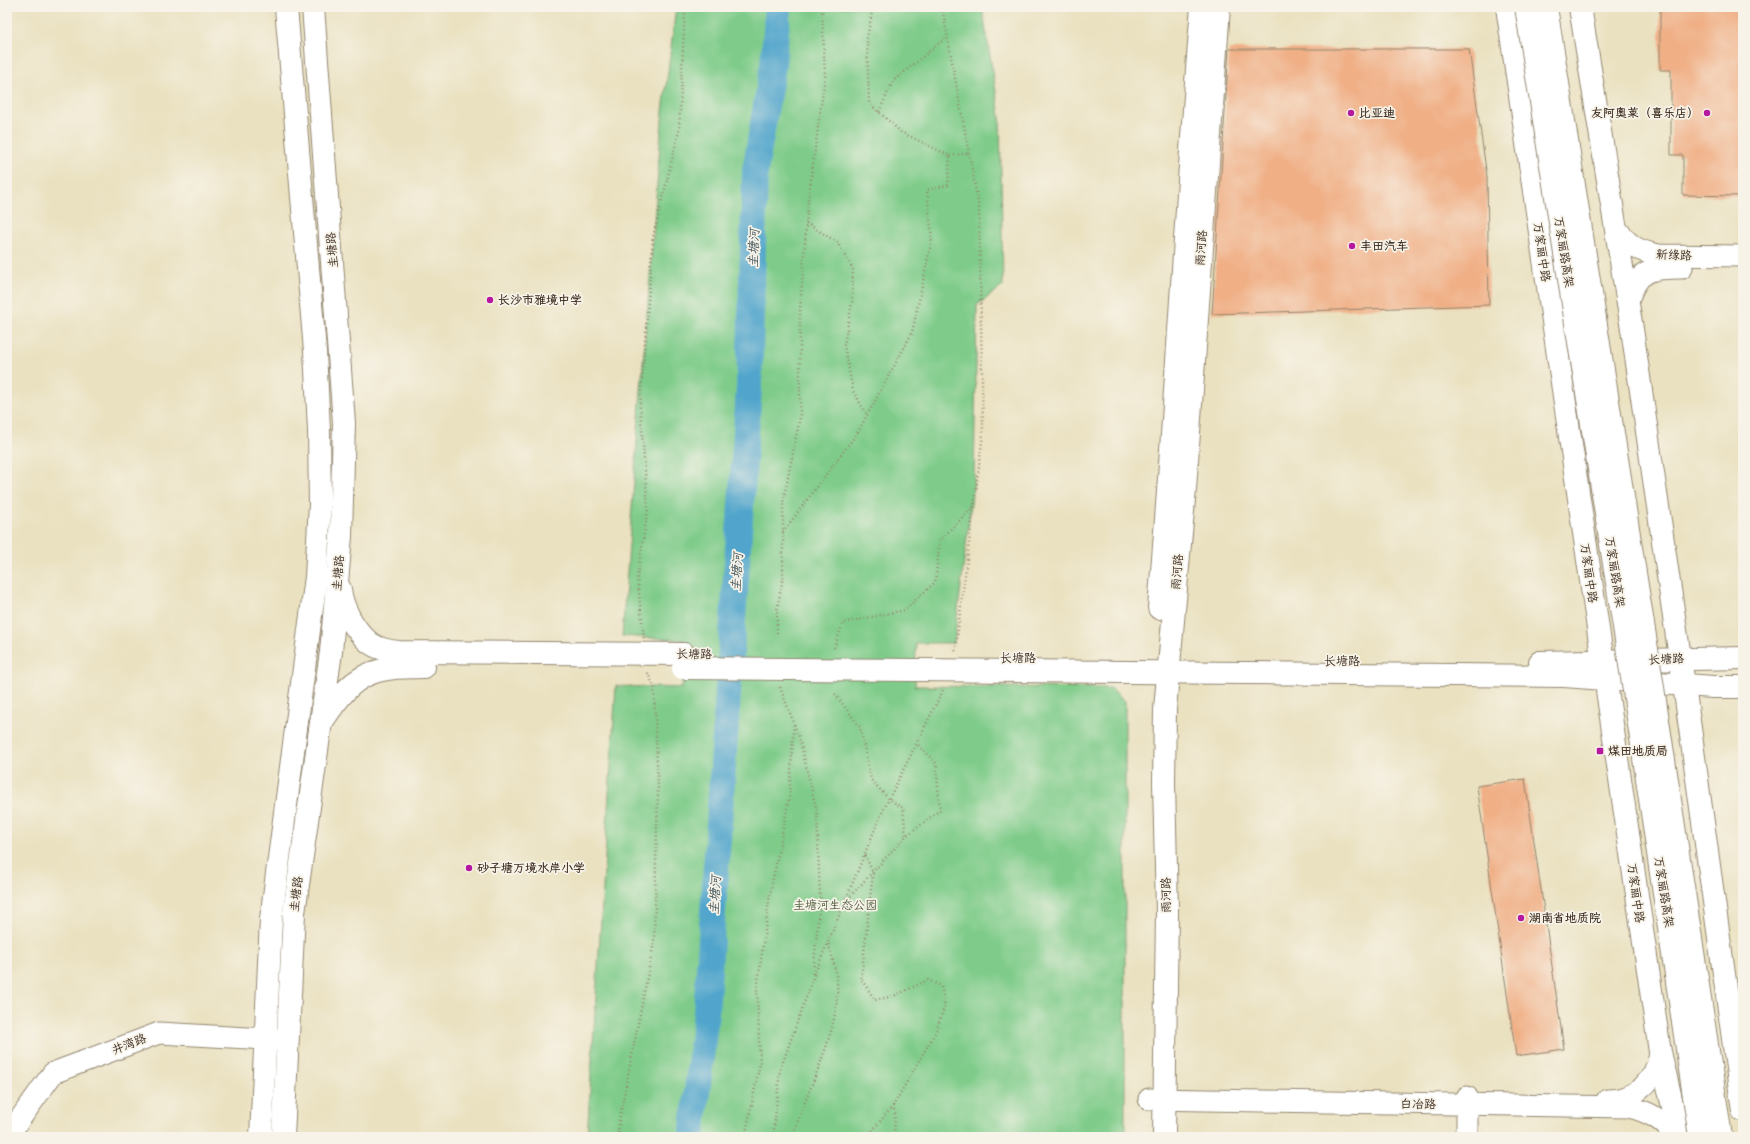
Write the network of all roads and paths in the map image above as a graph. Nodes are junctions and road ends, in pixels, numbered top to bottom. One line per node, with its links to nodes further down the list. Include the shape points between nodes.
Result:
1 (286, 7): 48 (main road, 圭塘路, via 315,351 320,504 316,577 271,919)
2 (313, 7): 25 (main road, 圭塘路, via 344,423)
3 (685, 7): 30 (path, via 679,132 653,237 640,407 648,508 637,577)
4 (822, 7): 17 (path, via 825,76)
5 (873, 7): 14 (path, via 867,38 869,103)
6 (942, 7): 13 (path)
7 (1202, 7): 32 (main road, 雨河路, via 1169,488)
8 (1218, 7): 32 (main road, 雨河路, via 1185,489)
9 (1507, 7): 33 (main road, 万家丽中路)
10 (1526, 7): 70 (main road, 万家丽路高架, bridge)
11 (1546, 7): 71 (main road, 万家丽路高架, bridge)
12 (1580, 7): 18 (main road)
13 (947, 37): 14 (path, via 893,81); 15 (path)
14 (879, 112): 16 (path, via 901,132)
15 (968, 153): 16 (path); 23 (path, via 979,208 983,434)
16 (950, 156): 22 (path, via 948,185 927,190 932,239 912,334)
17 (806, 223): 22 (path, via 837,242 853,269 852,302 844,345 853,391); 24 (path, via 800,310 800,417 783,502)
18 (1616, 228): 19 (street, 新缘路, via 1626,241 1646,253); 21 (main road)
19 (1743, 256)
20 (1743, 268): 21 (street, 新缘路, via 1658,268 1647,271 1632,287)
21 (1628, 301): 28 (main road)
22 (867, 415): 24 (path, via 858,432)
23 (974, 506): 27 (path, via 940,540 935,582 905,610 843,623); 31 (path)
24 (783, 532): 26 (path, via 783,577 777,610)
25 (338, 576): 30 (main road, 长塘路, via 341,598 352,622 370,643 386,650); 38 (main road, 圭塘路)
26 (777, 633)
27 (834, 648)
28 (1680, 658): 29 (main road, 长塘路); 33 (main road, 长塘路); 35 (main road)
29 (1743, 658)
30 (645, 661): 31 (main road, 长塘路, bridge); 38 (main road, 长塘路, via 395,667 376,671 353,683 339,695); 59 (path, via 654,687 658,789 654,942)
31 (953, 664): 32 (main road, 长塘路); 40 (path)
32 (1161, 666): 33 (main road, 长塘路, via 1564,676); 52 (main road, 雨河路, via 1150,709)
33 (1603, 670): 35 (main road, 长塘路); 50 (main road, 万家丽中路)
34 (778, 681): 39 (path)
35 (1684, 685): 36 (main road, 长塘路); 51 (main road)
36 (1743, 687)
37 (835, 694): 41 (path, via 860,727 872,780)
38 (322, 721): 49 (main road, 圭塘路, via 304,830 294,913)
39 (794, 723): 47 (path, via 817,811 820,900); 60 (path, via 789,798 770,894 757,989 760,1063)
40 (916, 744): 41 (path); 42 (path, via 936,763 940,810)
41 (889, 799): 42 (path, via 903,808); 43 (path)
42 (906, 836): 44 (path)
43 (865, 855): 44 (path); 45 (path)
44 (873, 873): 45 (path); 54 (path, via 861,979 875,1000 894,996 928,980 941,986 945,1005 936,1031)
45 (844, 904): 46 (path)
46 (828, 942): 47 (path); 62 (path, via 837,981 834,1019)
47 (813, 978): 61 (path, via 780,1070)
48 (265, 1039): 49 (street, 井湾路); 56 (street, 井湾路, via 159,1033 53,1073); 57 (main road, 圭塘路)
49 (287, 1040): 58 (main road, 圭塘路)
50 (1660, 1052): 53 (street, 白冶路, via 1658,1063 1648,1082 1628,1096 1615,1100); 69 (main road, 万家丽中路)
51 (1739, 1068): 55 (main road)
52 (1156, 1096): 53 (street, 白冶路); 65 (main road, 雨河路); 66 (main road, 雨河路)
53 (1467, 1101): 67 (street); 68 (street, 白冶路, via 1629,1107 1661,1119)
54 (894, 1106): 63 (path); 64 (path)
55 (1743, 1112)
56 (7, 1137)
57 (261, 1137)
58 (283, 1137)
59 (618, 1137)
60 (745, 1137)
61 (772, 1137)
62 (793, 1137)
63 (867, 1137)
64 (894, 1137)
65 (1148, 1137)
66 (1164, 1137)
67 (1467, 1137)
68 (1676, 1137)
69 (1680, 1137)
70 (1700, 1137)
71 (1721, 1137)

